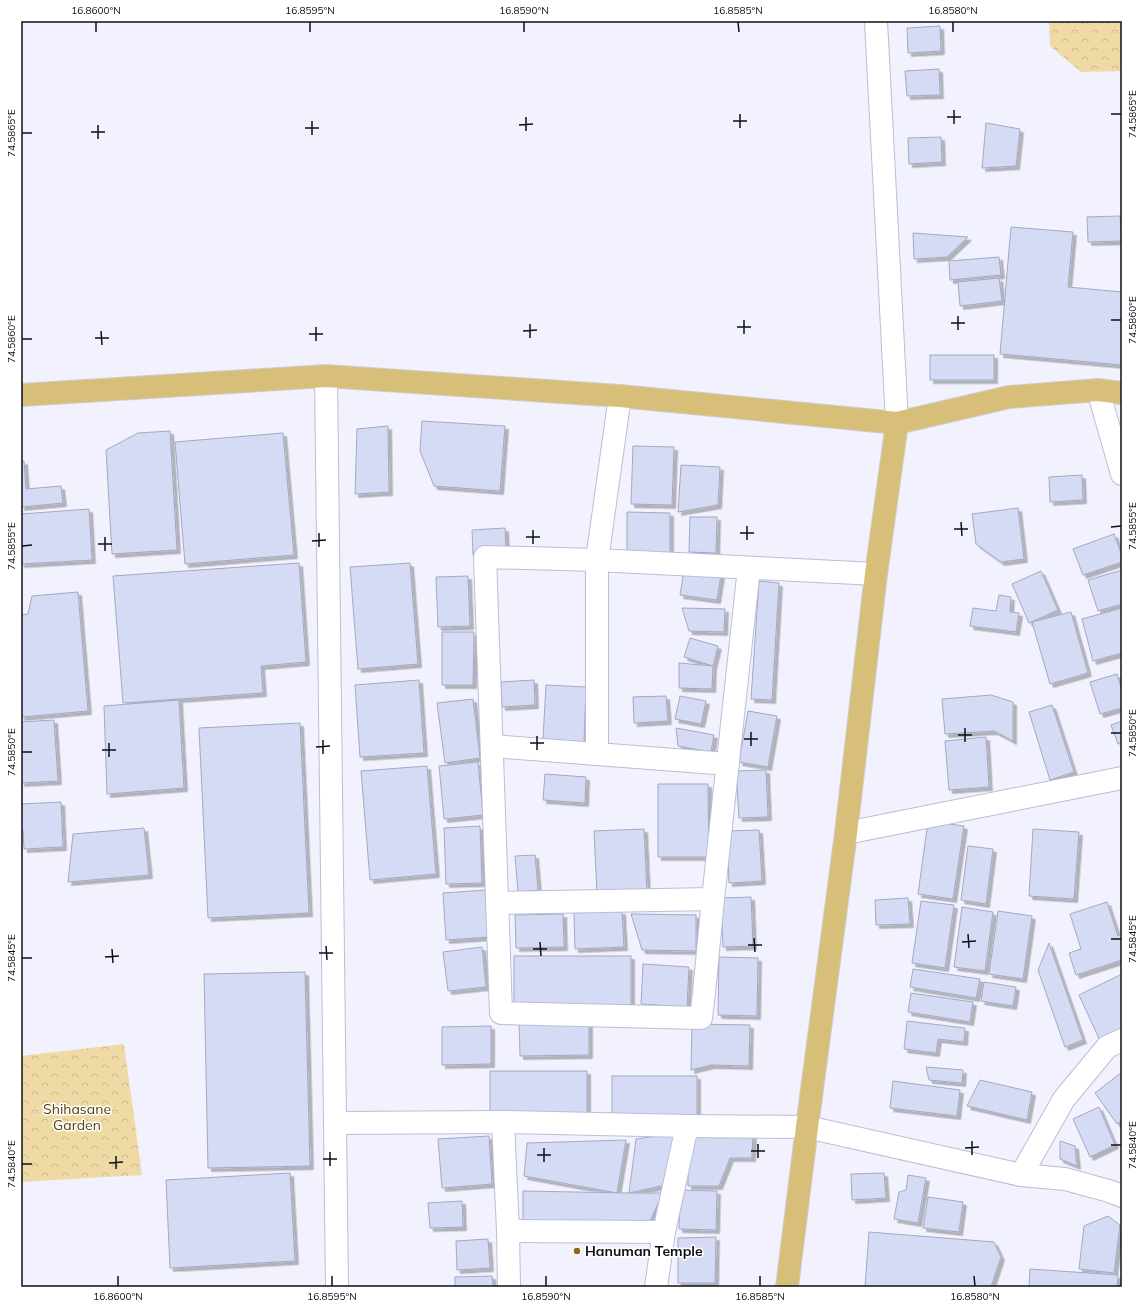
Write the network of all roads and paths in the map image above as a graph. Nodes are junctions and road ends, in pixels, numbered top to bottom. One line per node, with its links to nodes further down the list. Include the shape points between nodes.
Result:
1 (876, 21): 7 (street)
2 (326, 376): 5 (main road); 6 (main road); 21 (street)
3 (1098, 390): 4 (main road); 7 (main road, via 1009,397); 8 (street)
4 (1122, 393)
5 (21, 395)
6 (620, 396): 7 (main road); 9 (street)
7 (897, 423): 11 (main road)
8 (1122, 474)
9 (597, 560): 10 (street); 12 (street, via 485,556); 13 (street)
10 (749, 568): 11 (street); 14 (street)
11 (876, 574): 16 (main road)
12 (492, 746): 13 (street); 18 (street)
13 (597, 754): 14 (street)
14 (728, 764): 17 (street)
15 (1122, 778): 16 (street)
16 (846, 834): 23 (main road)
17 (713, 899): 18 (street); 18 (street, via 701,1018 501,1013)
18 (498, 903)
19 (1122, 1040): 24 (street, via 1108,1047 1064,1099)
20 (503, 1122): 21 (street); 22 (street); 26 (street)
21 (335, 1123): 28 (street)
22 (687, 1126): 23 (street); 27 (street)
23 (807, 1127): 24 (street); 31 (main road)
24 (1022, 1175): 25 (street, via 1065,1179)
25 (1122, 1196)
26 (508, 1231): 27 (street); 29 (street)
27 (664, 1232): 30 (street)
28 (337, 1287)
29 (509, 1287)
30 (656, 1287)
31 (787, 1287)

